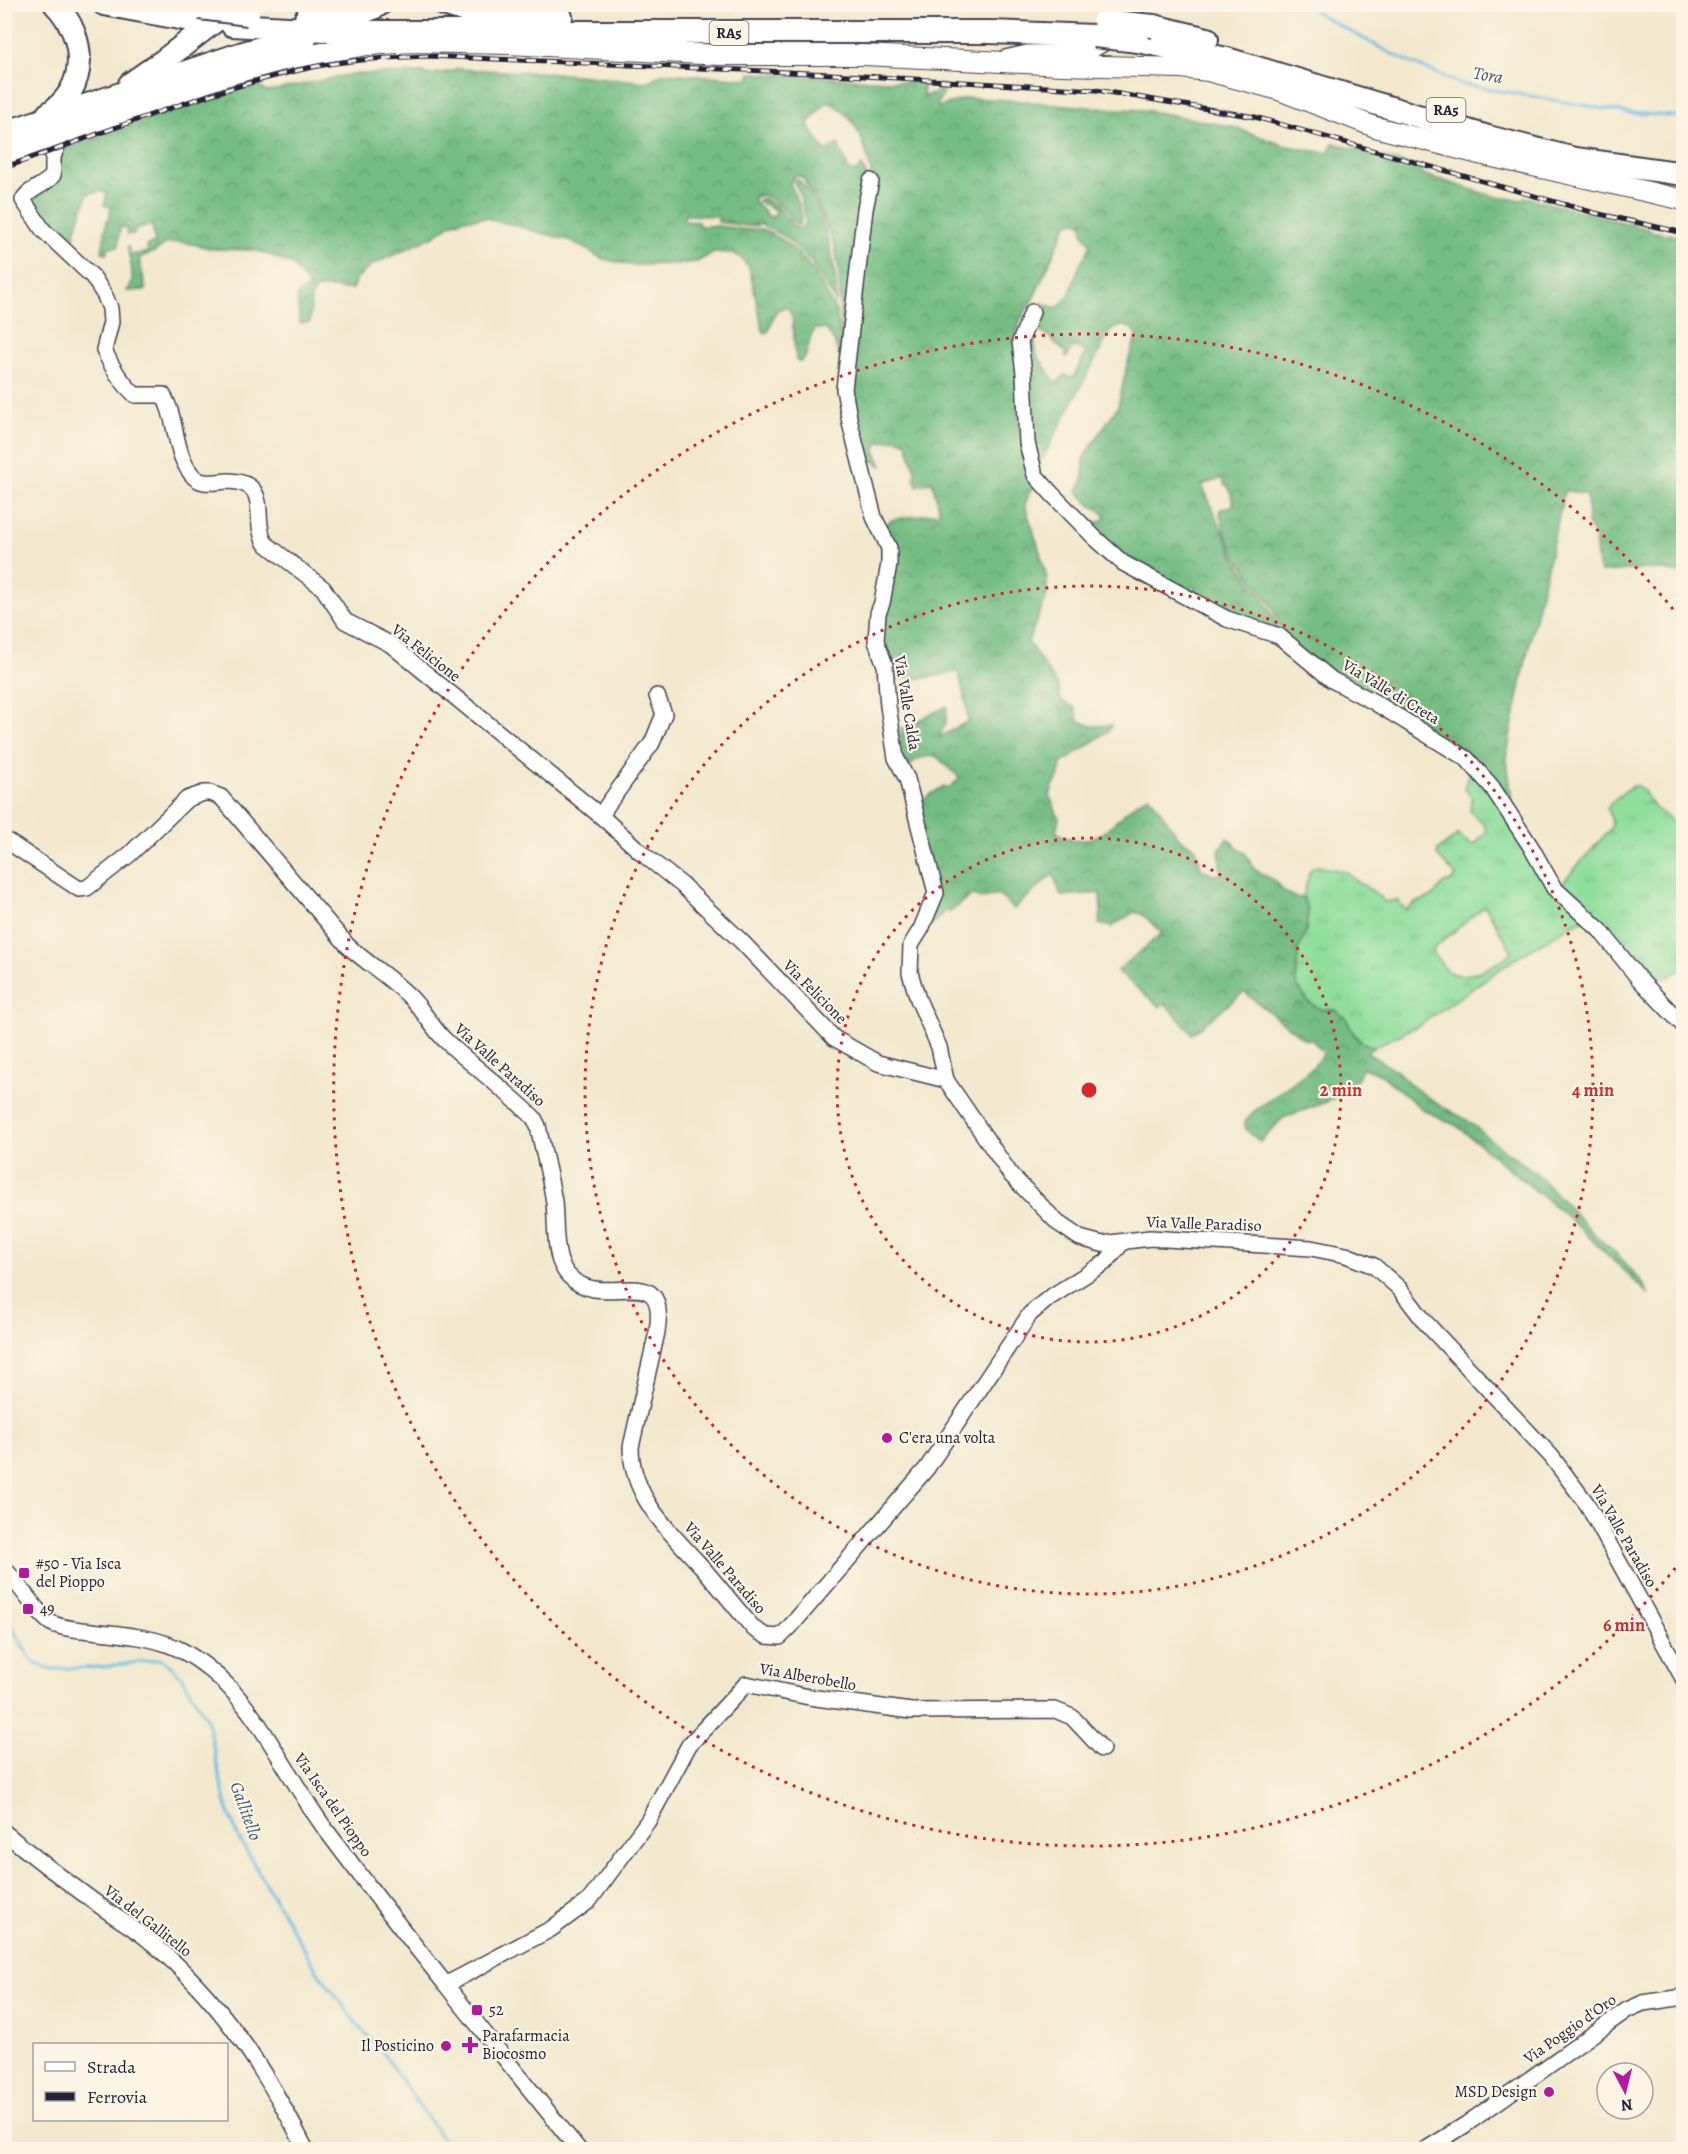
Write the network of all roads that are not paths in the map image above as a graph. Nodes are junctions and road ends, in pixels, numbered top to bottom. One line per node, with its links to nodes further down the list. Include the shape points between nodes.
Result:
1 (55, 4): 15 (highway, via 74,28 77,73 60,106)
2 (104, 4): 6 (highway, RA5)
3 (380, 4): 8 (highway, via 354,14)
4 (444, 4): 9 (highway, via 472,13)
5 (1138, 4): 13 (street, via 1104,43 1089,52 1027,52)
6 (189, 11): 7 (highway, RA5, bridge)
7 (239, 14): 8 (highway, RA5); 11 (highway, RA5); 14 (highway, via 122,89)
8 (306, 18): 9 (highway, RA5)
9 (590, 19): 10 (highway, RA5, via 911,17)
10 (1100, 29): 11 (highway, RA5); 12 (highway, RA5, bridge)
11 (363, 32): 14 (highway, via 275,44)
12 (1146, 34): 19 (highway, RA5, via 1278,58 1487,123 1567,143); 20 (highway, RA5, via 1488,137 1575,159)
13 (994, 63): 17 (main road, via 508,44 368,45 287,59 224,76); 22 (main road, via 1208,71 1276,89 1375,127)
14 (88, 104): 15 (highway)
15 (36, 121): 16 (highway)
16 (4, 133)
17 (60, 139): 18 (main road); 25 (street, Via Felicione, via 53,157 53,175 23,200 43,230 93,277 110,308 104,350 107,357 135,395 163,395 180,451 195,479 245,483 255,491 261,522 259,533 265,543 323,588 345,621 390,644)
18 (4, 154)
19 (1683, 162)
20 (1683, 174)
21 (871, 181): 28 (street, Via Valle Calda, via 844,389 874,517 889,548 876,641 885,665 896,758 907,779 936,893 911,945 910,973 939,1047)
22 (1683, 200)
23 (1032, 312): 27 (street, Via Valle di Creta, via 1020,342 1027,443 1035,475 1052,495 1123,563 1227,619 1279,636 1332,680 1467,759 1492,788 1554,888 1600,930)
24 (657, 696): 25 (street, via 664,714 652,743)
25 (602, 817): 28 (street, Via Felicione, via 682,885 834,1038 878,1063)
26 (4, 839): 29 (street, Via Valle Paradiso, via 83,890 130,854 187,799 204,793 216,794 348,946 411,998 444,1040 534,1118 550,1183 564,1269 575,1281 591,1289 644,1289 657,1301 657,1332 631,1447 640,1492 664,1526 754,1629 766,1636 780,1638 927,1468 1030,1314 1106,1262)
27 (1683, 1026)
28 (946, 1080): 29 (street, via 1011,1175 1058,1223 1080,1238 1102,1244)
29 (1123, 1242): 31 (street, Via Valle Paradiso, via 1150,1238 1311,1248 1374,1266 1400,1288 1425,1322 1551,1456 1587,1504)
30 (4, 1568): 34 (street, Via Isca del Pioppo, via 49,1622 64,1628 170,1643 202,1663 226,1685 252,1715 324,1827)
31 (1683, 1680)
32 (1102, 1749): 34 (street, Via Alberobello, via 1072,1717 1055,1710 911,1711 746,1684 688,1745 648,1821 589,1901 551,1929)
33 (4, 1832): 36 (street, Via del Gallitello, via 149,1940 221,2010 256,2060)
34 (447, 1984): 37 (street, Via Isca del Pioppo)
35 (1683, 1997): 38 (street, Via Poggio d'Oro, via 1643,2003 1627,2010)
36 (306, 2150)
37 (579, 2150)
38 (1425, 2150)

